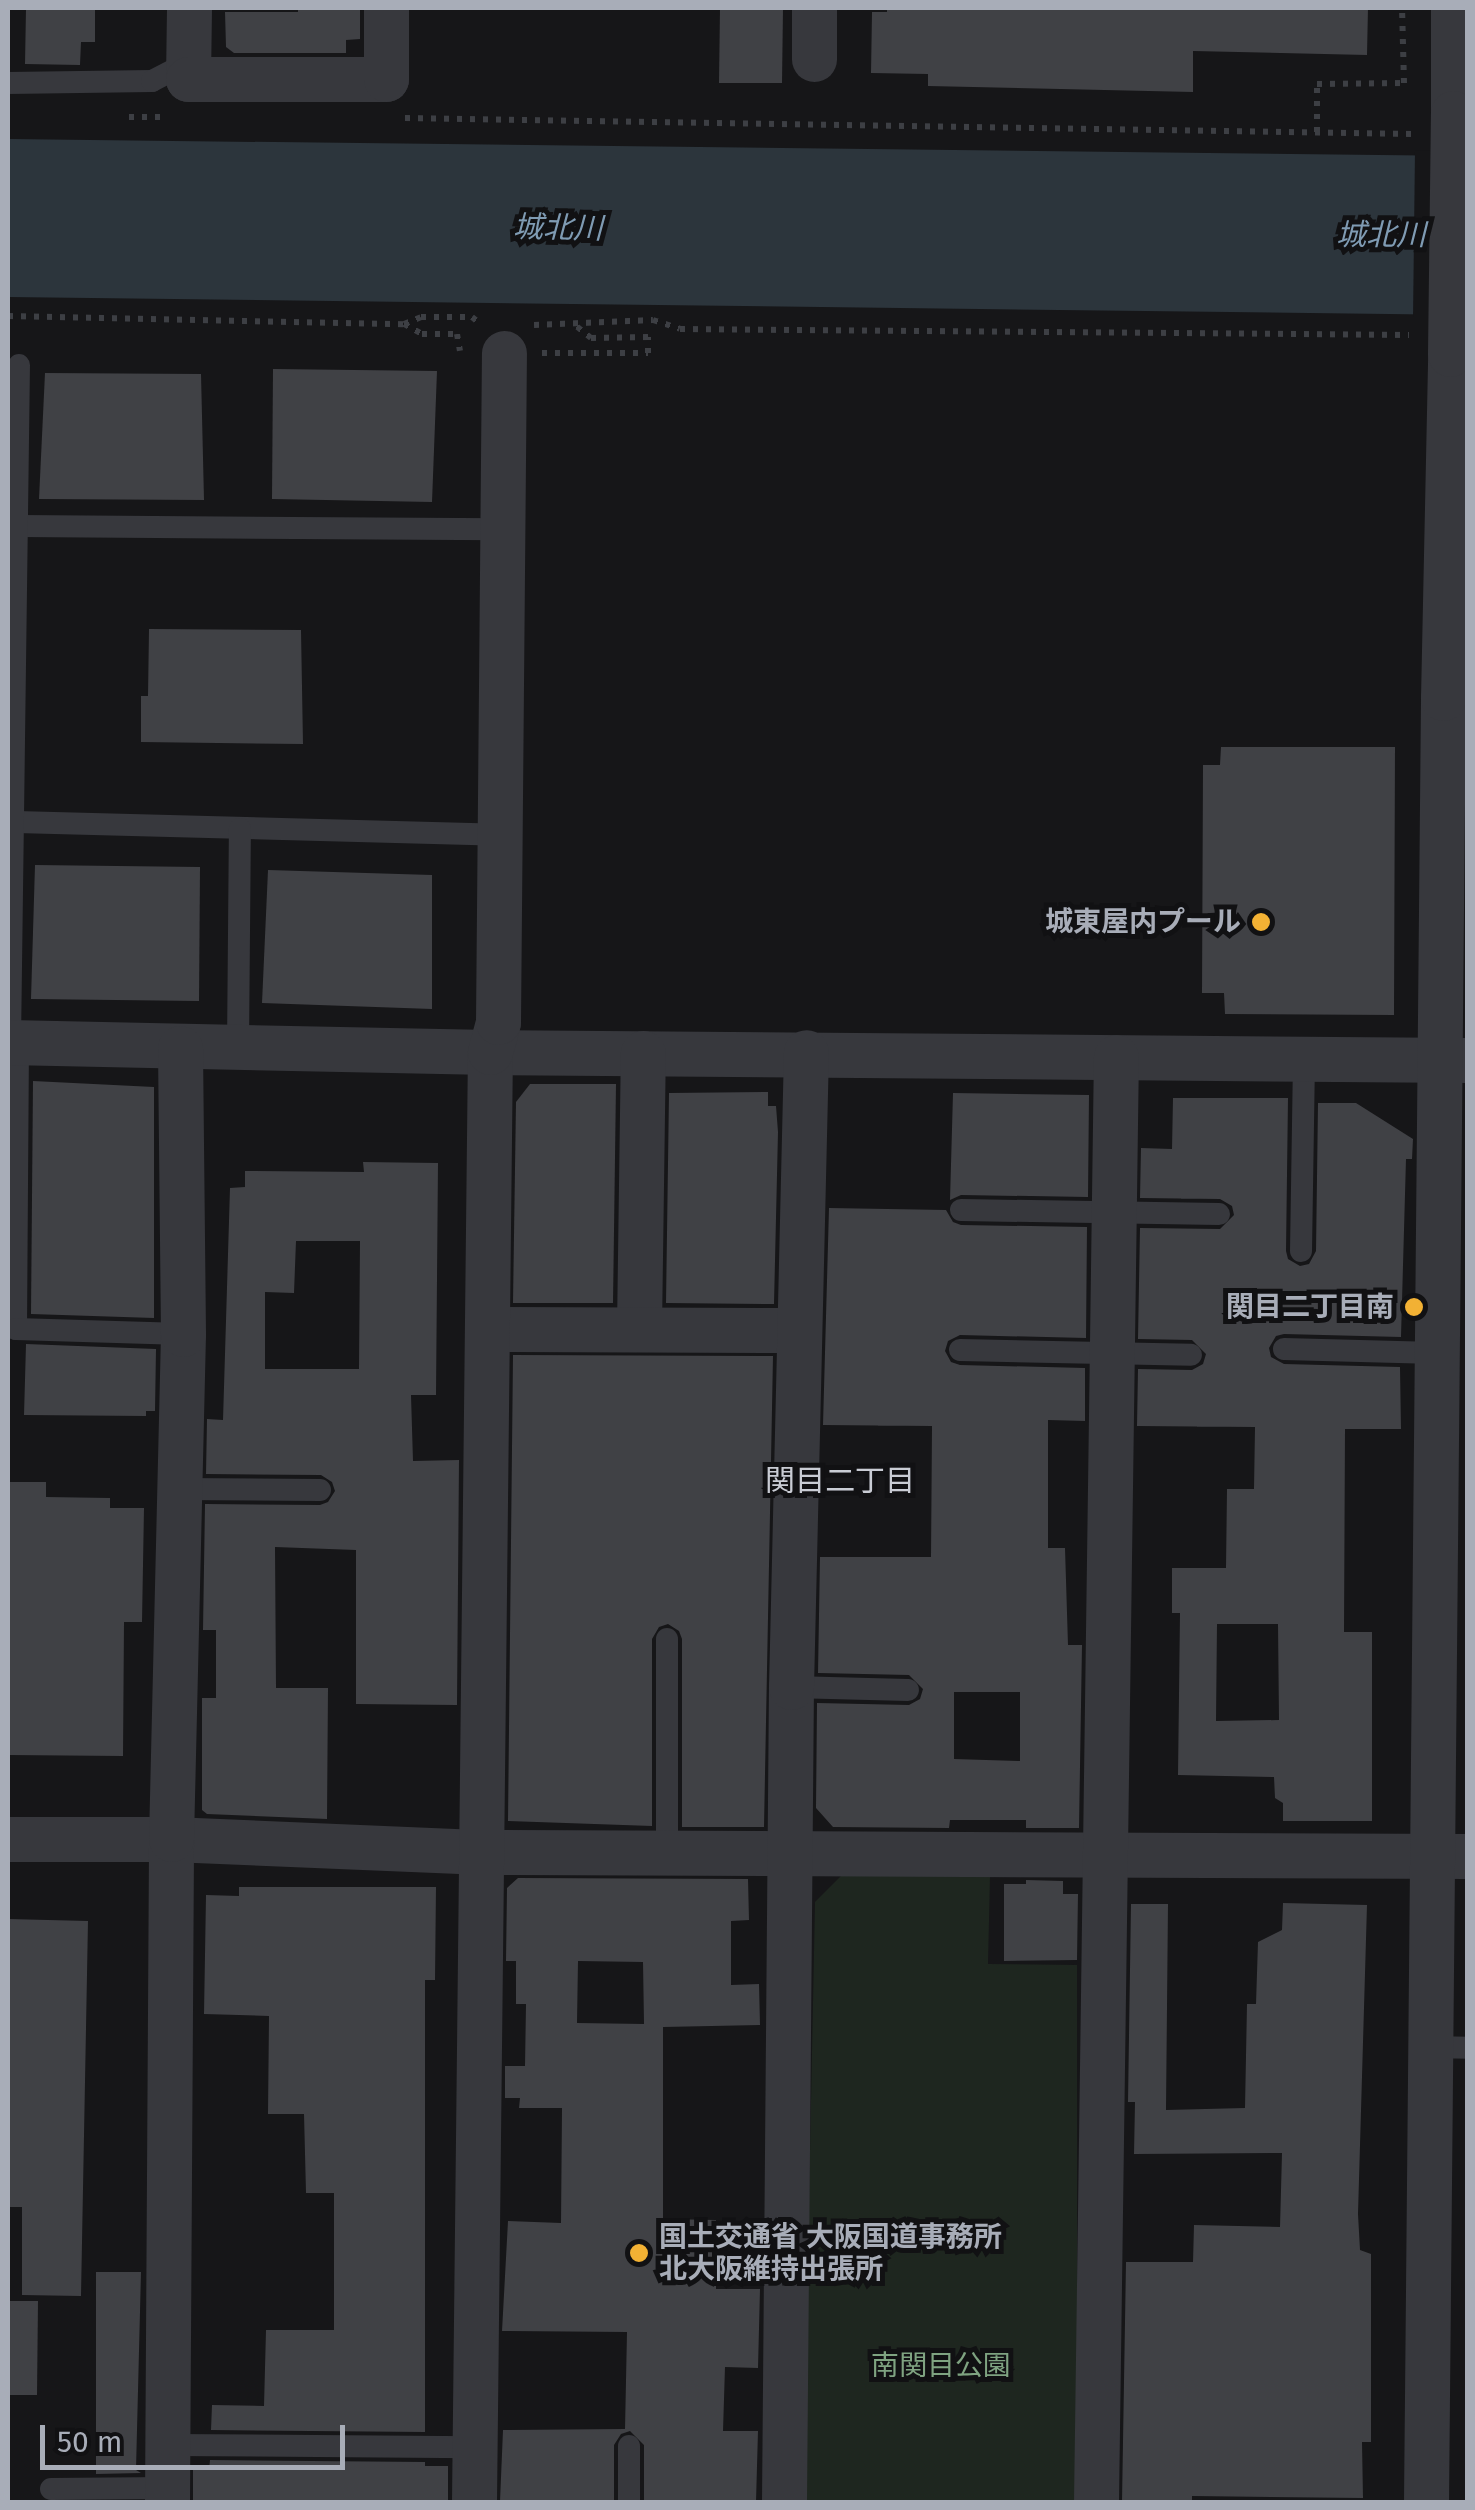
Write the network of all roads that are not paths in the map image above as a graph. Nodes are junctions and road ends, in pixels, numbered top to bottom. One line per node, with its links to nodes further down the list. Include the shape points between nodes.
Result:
1 (189, 8): 6 (street)
2 (386, 8): 6 (street, via 386,79 188,79)
3 (814, 8): 5 (street)
4 (1453, 8): 12 (street, bridge, via 1442,124 1439,344)
5 (814, 58)
6 (188, 62): 7 (lane, via 152,81)
7 (8, 83)
8 (501, 334): 11 (street)
9 (19, 365): 10 (lane)
10 (20, 526): 11 (lane); 13 (lane)
11 (501, 530): 15 (street)
12 (1455, 698): 24 (street)
13 (16, 822): 14 (lane); 16 (lane)
14 (240, 829): 15 (lane); 17 (lane)
15 (499, 835): 19 (street, via 498,1022)
16 (12, 1042): 18 (street); 32 (lane, via 16,1329)
17 (238, 1047): 18 (street); 19 (street)
18 (180, 1048): 32 (street)
19 (490, 1052): 20 (street); 30 (street)
20 (643, 1052): 21 (street); 29 (street)
21 (806, 1052): 22 (street); 31 (street)
22 (1116, 1057): 23 (street); 26 (street)
23 (1304, 1058): 24 (street); 28 (lane)
24 (1455, 1060): 35 (street)
25 (961, 1210): 26 (lane)
26 (1116, 1212): 27 (lane); 36 (street)
27 (1218, 1214)
28 (1301, 1251)
29 (639, 1328): 30 (street); 31 (street)
30 (487, 1329): 45 (street)
31 (796, 1330): 41 (street)
32 (183, 1334): 38 (street)
33 (1284, 1349): 35 (lane)
34 (960, 1350): 36 (lane)
35 (1436, 1352): 49 (street)
36 (1112, 1353): 37 (lane); 48 (street)
37 (1191, 1355)
38 (179, 1488): 39 (lane); 44 (street)
39 (320, 1490)
40 (666, 1639): 46 (lane)
41 (790, 1687): 42 (lane); 47 (street)
42 (908, 1690)
43 (8, 1839): 44 (street)
44 (171, 1840): 45 (street); 53 (street)
45 (484, 1852): 46 (street); 52 (street)
46 (667, 1852): 47 (street)
47 (788, 1852): 48 (street); 57 (street)
48 (1107, 1853): 49 (street); 58 (street)
49 (1450, 1855): 50 (street)
50 (1448, 2047): 59 (street)
51 (629, 2446): 56 (lane)
52 (475, 2447): 53 (lane); 55 (street)
53 (168, 2478): 54 (lane)
54 (51, 2489)
55 (474, 2502)
56 (628, 2502)
57 (784, 2502)
58 (1096, 2502)
59 (1426, 2502)

